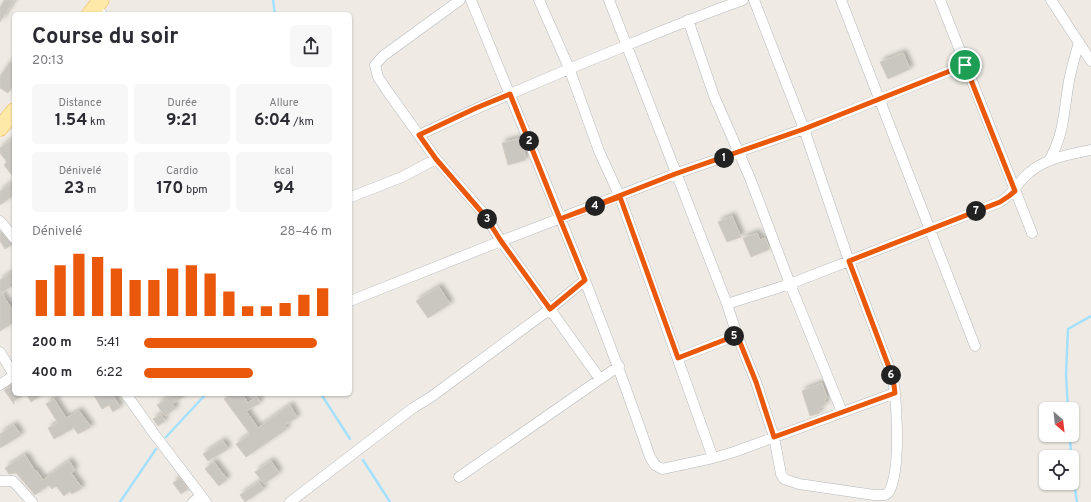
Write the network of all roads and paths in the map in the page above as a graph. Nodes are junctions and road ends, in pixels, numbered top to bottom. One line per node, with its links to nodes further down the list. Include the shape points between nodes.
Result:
1 (460, 0): 21 (street, via 383,56 375,65 378,77)
2 (471, 0): 16 (street)
3 (539, 0): 15 (street)
4 (609, 0): 12 (street)
5 (743, 0): 10 (street)
6 (754, 0): 20 (street)
7 (841, 0): 17 (street)
8 (940, 0): 14 (street)
9 (1051, 0): 11 (street)
10 (688, 20): 12 (street); 23 (street, via 714,96)
11 (1079, 42): 13 (street); 25 (street, via 1068,84 1060,140)
12 (626, 46): 15 (street); 26 (street)
13 (1091, 61)
14 (965, 65): 17 (street); 27 (street)
15 (569, 68): 16 (street); 29 (street, via 599,151)
16 (510, 94): 21 (street); 30 (street)
17 (880, 99): 20 (street); 32 (street)
18 (12, 113): 19 (main road)
19 (0, 128)
20 (804, 129): 23 (street); 36 (street)
21 (419, 135): 24 (street)
22 (1091, 150): 25 (street)
23 (738, 153): 26 (street); 38 (street)
24 (436, 159): 28 (street, via 402,177); 35 (street, via 485,216)
25 (1049, 161): 27 (street, via 1030,172)
26 (675, 174): 29 (street); 40 (street)
27 (1015, 191): 32 (street, via 1000,202); 33 (street)
28 (352, 197)
29 (620, 197): 30 (street); 45 (street)
30 (560, 219): 35 (street); 37 (street)
31 (0, 220): 34 (street)
32 (930, 230): 36 (street); 43 (street)
33 (1032, 233)
34 (12, 235)
35 (501, 241): 39 (street); 41 (street)
36 (849, 261): 38 (street); 51 (street, via 885,357)
37 (585, 280): 41 (street); 46 (street)
38 (790, 284): 40 (street); 53 (street)
39 (352, 300)
40 (727, 304): 42 (street)
41 (550, 309): 49 (street); 60 (street)
42 (737, 335): 45 (street); 54 (street)
43 (976, 346)
44 (0, 352): 47 (street)
45 (678, 358): 55 (street)
46 (619, 366): 49 (street); 55 (street, via 655,465 662,468)
47 (12, 372)
48 (12, 376): 50 (street)
49 (600, 379): 56 (street)
50 (0, 385)
51 (895, 393): 53 (street); 54 (street, via 897,435 894,472 891,488 885,495 788,481 781,474)
52 (127, 396): 58 (street)
53 (842, 412): 54 (street)
54 (774, 437): 55 (street)
55 (713, 458)
56 (459, 477)
57 (0, 481): 59 (street, via 13,481)
58 (200, 500)
59 (32, 502)
60 (290, 502)

